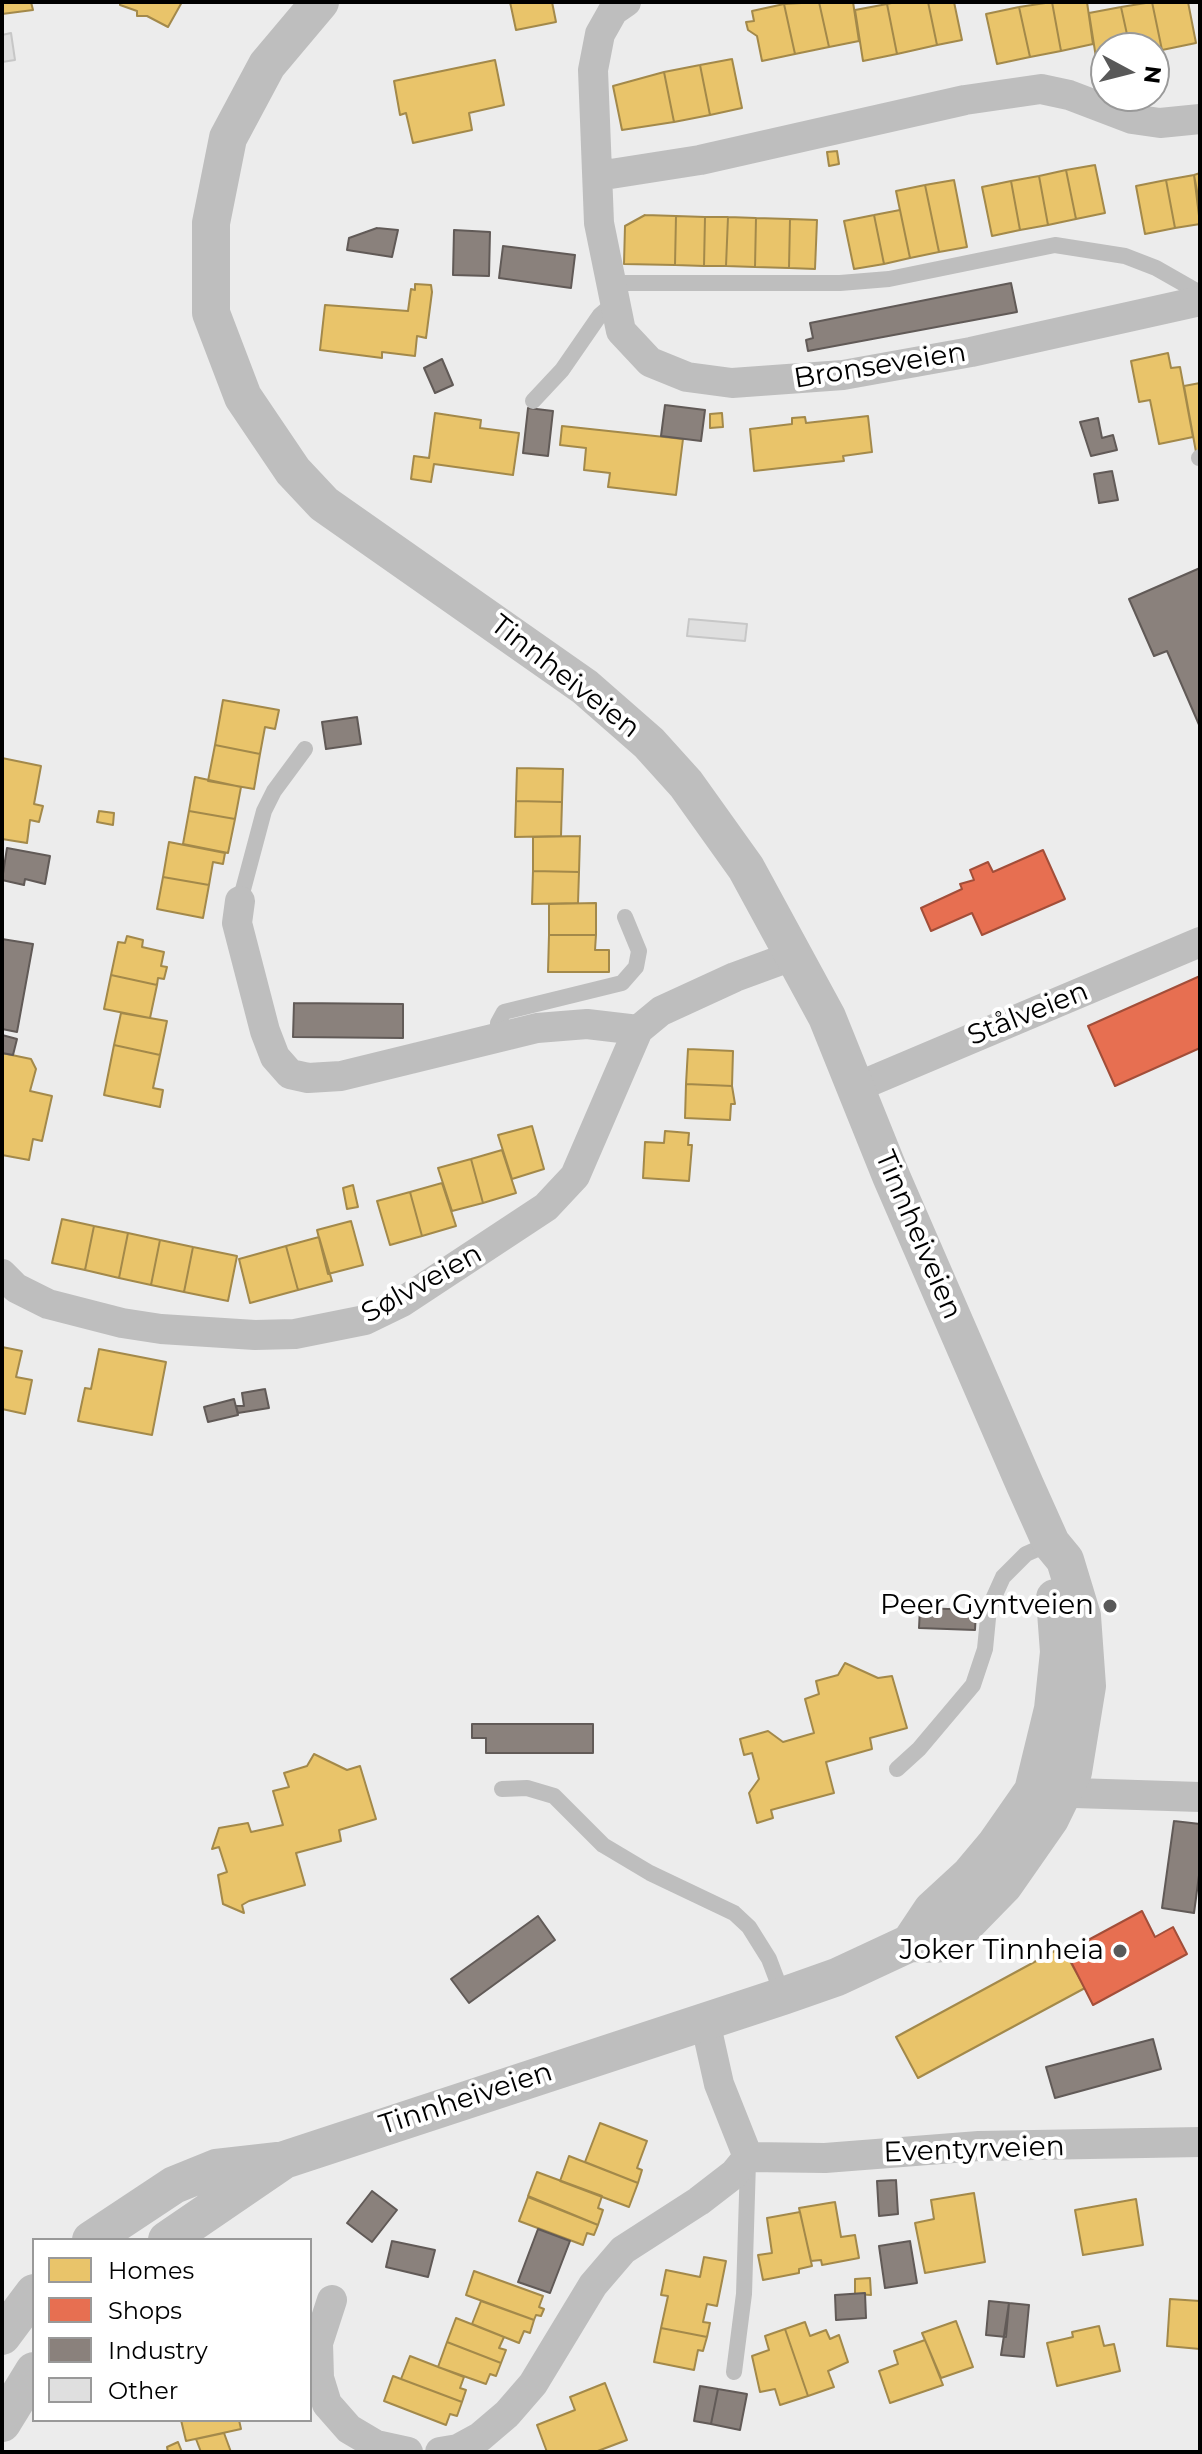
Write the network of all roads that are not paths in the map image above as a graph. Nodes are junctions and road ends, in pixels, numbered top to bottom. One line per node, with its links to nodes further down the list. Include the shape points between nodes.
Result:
1 (320, 2): 13 (street, Tinnheiveien, via 267,65 245,103 228,138 211,223 211,313 243,397 293,471 324,504 585,687 649,743 719,825)
2 (626, 2): 4 (street, Bronseveien, via 613,11 600,34 593,70)
3 (1200, 119): 4 (street, via 1132,119 1041,89)
4 (598, 176): 5 (street, Bronseveien, via 599,223)
5 (611, 293): 6 (lane, via 865,281 1055,245 1125,256); 7 (street, Bronseveien, via 621,331 650,362 687,377 732,383 858,373); 8 (lane, via 562,370)
6 (1200, 293)
7 (1200, 301)
8 (533, 401)
9 (305, 749): 10 (lane, via 264,811)
10 (240, 901): 15 (street, via 237,923 265,1031 275,1057 290,1074 341,1076)
11 (625, 917): 15 (lane, via 639,951 636,967 622,983 504,1012 498,1023)
12 (1200, 942): 16 (street, Stålveien)
13 (795, 955): 14 (street, via 661,1011); 16 (street, Tinnheiveien)
14 (638, 1030): 15 (street, via 587,1024); 17 (street, Sølvveien, via 575,1176 546,1207 402,1302 365,1320 295,1334 161,1329 48,1304 16,1288)
15 (500, 1036)
16 (857, 1087): 18 (street, Tinnheiveien)
17 (2, 1274)
18 (1051, 1543): 19 (lane, via 1026,1554 1003,1577 989,1608 985,1649 973,1685); 21 (street, Tinnheiveien, via 1073,1579 1086,1659 1085,1715 1073,1772)
19 (897, 1769)
20 (502, 1789): 23 (lane, via 527,1788 554,1796 603,1845 734,1913 769,1959)
21 (1048, 1792): 22 (street); 23 (street, Tinnheiveien, via 1024,1860 964,1926 937,1944 910,1943)
22 (1200, 1797)
23 (783, 1996): 24 (street, Tinnheiveien)
24 (705, 2021): 26 (street, via 719,2084); 27 (street, Tinnheiveien)
25 (1200, 2142): 26 (street, Eventyrveien)
26 (748, 2157): 35 (lane, via 744,2294); 39 (street, via 699,2201 623,2250 593,2285 533,2384 507,2414 480,2437)
27 (284, 2160): 28 (street, via 216,2168 174,2185); 29 (street, Tinnheiveien)
28 (94, 2238)
29 (170, 2238)
30 (332, 2300): 38 (street, via 318,2343 319,2378 327,2404 349,2429 376,2445)
31 (24, 2301): 32 (street)
32 (2, 2336)
33 (2, 2346): 34 (street)
34 (32, 2352)
35 (734, 2372)
36 (32, 2374): 37 (street)
37 (2, 2423)
38 (408, 2452)
39 (440, 2452)

